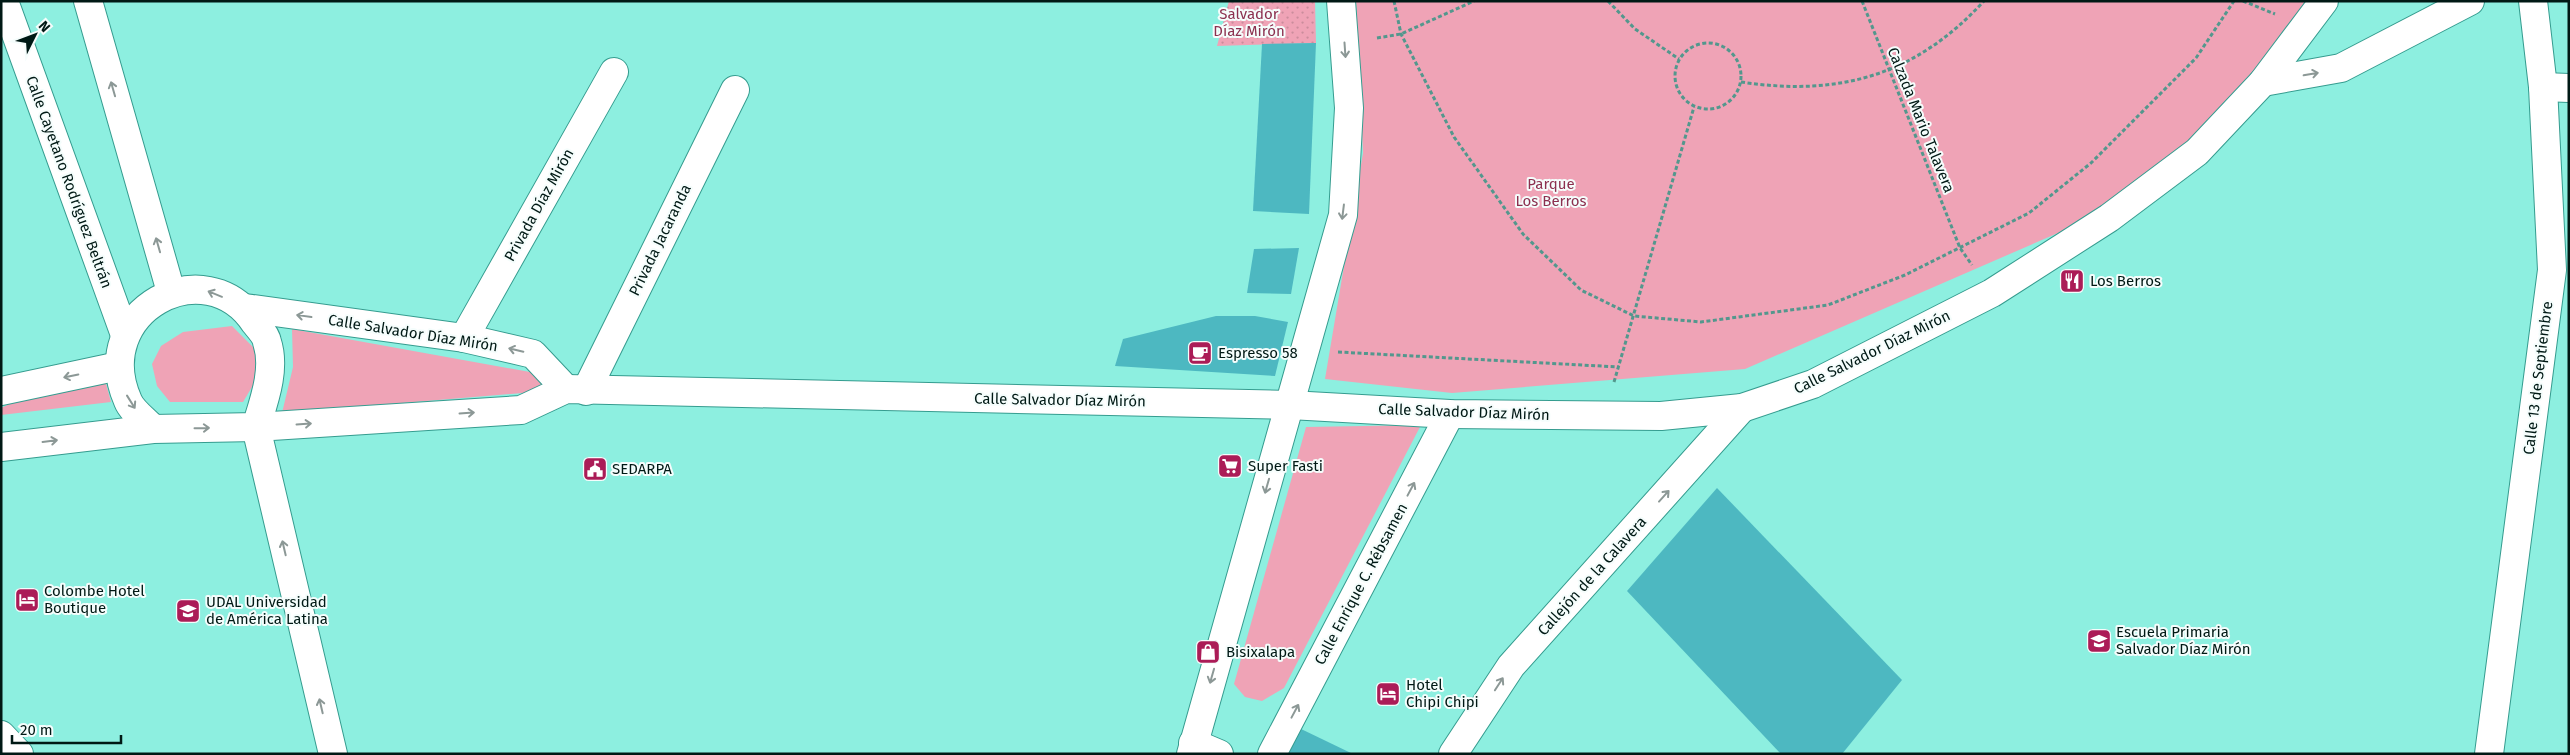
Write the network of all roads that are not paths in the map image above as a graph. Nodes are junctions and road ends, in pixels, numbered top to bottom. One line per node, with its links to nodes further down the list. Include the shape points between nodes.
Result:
1 (4, 1): 14 (street, Calle Cayetano Rodríguez Beltrán)
2 (88, 1): 12 (street, one-way to 2)
3 (1341, 1): 19 (street, one-way to 19, via 1349,108 1343,215)
4 (2324, 1): 8 (street, Calle Salvador Díaz Mirón)
5 (2470, 1): 8 (street, one-way to 5, via 2341,68)
6 (2533, 1): 9 (street, Calle 13 de Septiembre)
7 (614, 72): 15 (street, Privada Díaz Mirón)
8 (2263, 82): 20 (street, Calle Salvador Díaz Mirón, via 2197,152 2109,218 1992,293 1813,384)
9 (2556, 87): 11 (street, Calle 13 de Septiembre)
10 (735, 90): 17 (street, Privada Jacaranda)
11 (2560, 274): 32 (street, Calle 13 de Septiembre)
12 (171, 292): 13 (street, one-way to 12, via 210,290); 14 (street, via 144,309)
13 (246, 308): 15 (street, Calle Salvador Díaz Mirón, one-way to 13); 22 (street, via 268,341 270,382)
14 (125, 335): 16 (street)
15 (464, 338): 17 (street, Calle Salvador Díaz Mirón, one-way to 15, via 533,354)
16 (119, 366): 18 (street, one-way to 18); 23 (street, one-way to 23, via 128,402)
17 (576, 390): 19 (street, Calle Salvador Díaz Mirón); 22 (street, Calle Salvador Díaz Mirón, one-way to 17, via 521,410)
18 (1, 391)
19 (1290, 405): 21 (street, Calle Salvador Díaz Mirón); 26 (street, one-way to 26)
20 (1742, 408): 21 (street, Calle Salvador Díaz Mirón, via 1661,416); 31 (street, Callejón de la Calavera, one-way to 20, via 1511,666)
21 (1450, 414): 30 (street, Calle Enrique C. Rébsamen, one-way to 21)
22 (256, 427): 23 (street, one-way to 22); 28 (street, one-way to 22)
23 (153, 429): 24 (street, one-way to 23)
24 (1, 447)
25 (1, 735): 27 (street)
26 (1192, 749): 29 (street)
27 (19, 754)
28 (332, 754)
29 (1220, 754)
30 (1272, 754)
31 (1453, 754)
32 (2489, 754)

